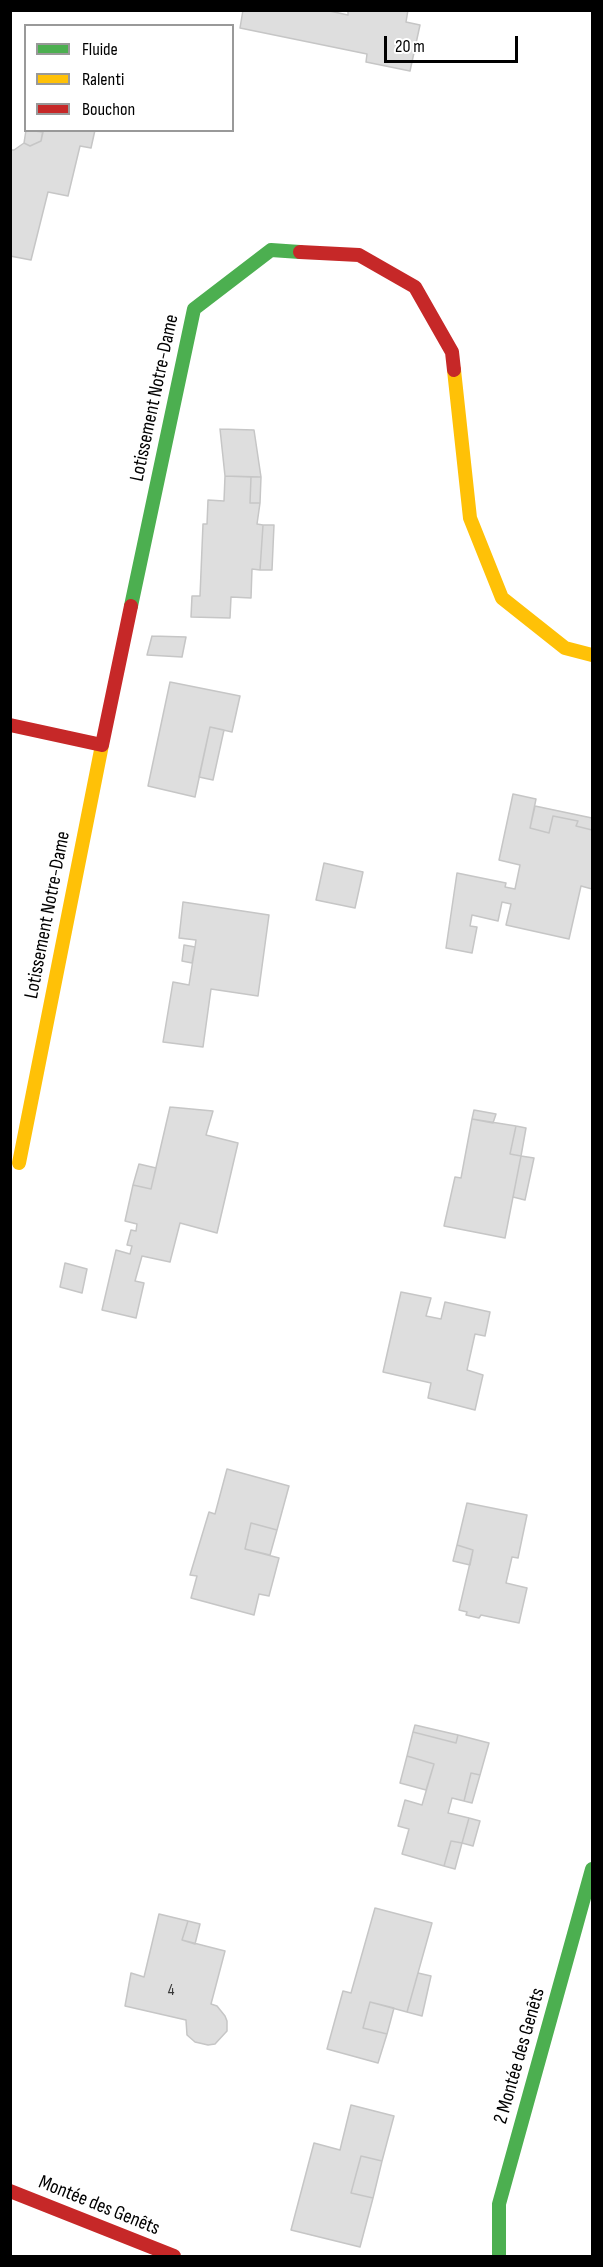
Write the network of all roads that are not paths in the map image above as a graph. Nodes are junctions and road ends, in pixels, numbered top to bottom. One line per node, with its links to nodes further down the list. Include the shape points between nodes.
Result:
1 (592, 655): 3 (street, Lotissement Notre-Dame, via 565,648 502,598 470,518 452,352 415,287 359,255 271,250 194,309)
2 (10, 725): 3 (street)
3 (102, 745): 4 (street, Lotissement Notre-Dame)
4 (19, 1163)
5 (592, 1869): 8 (street, 2 Montée des Genêts, via 499,2204)
6 (10, 2192): 7 (street, Montée des Genêts)
7 (174, 2256)
8 (499, 2256)

